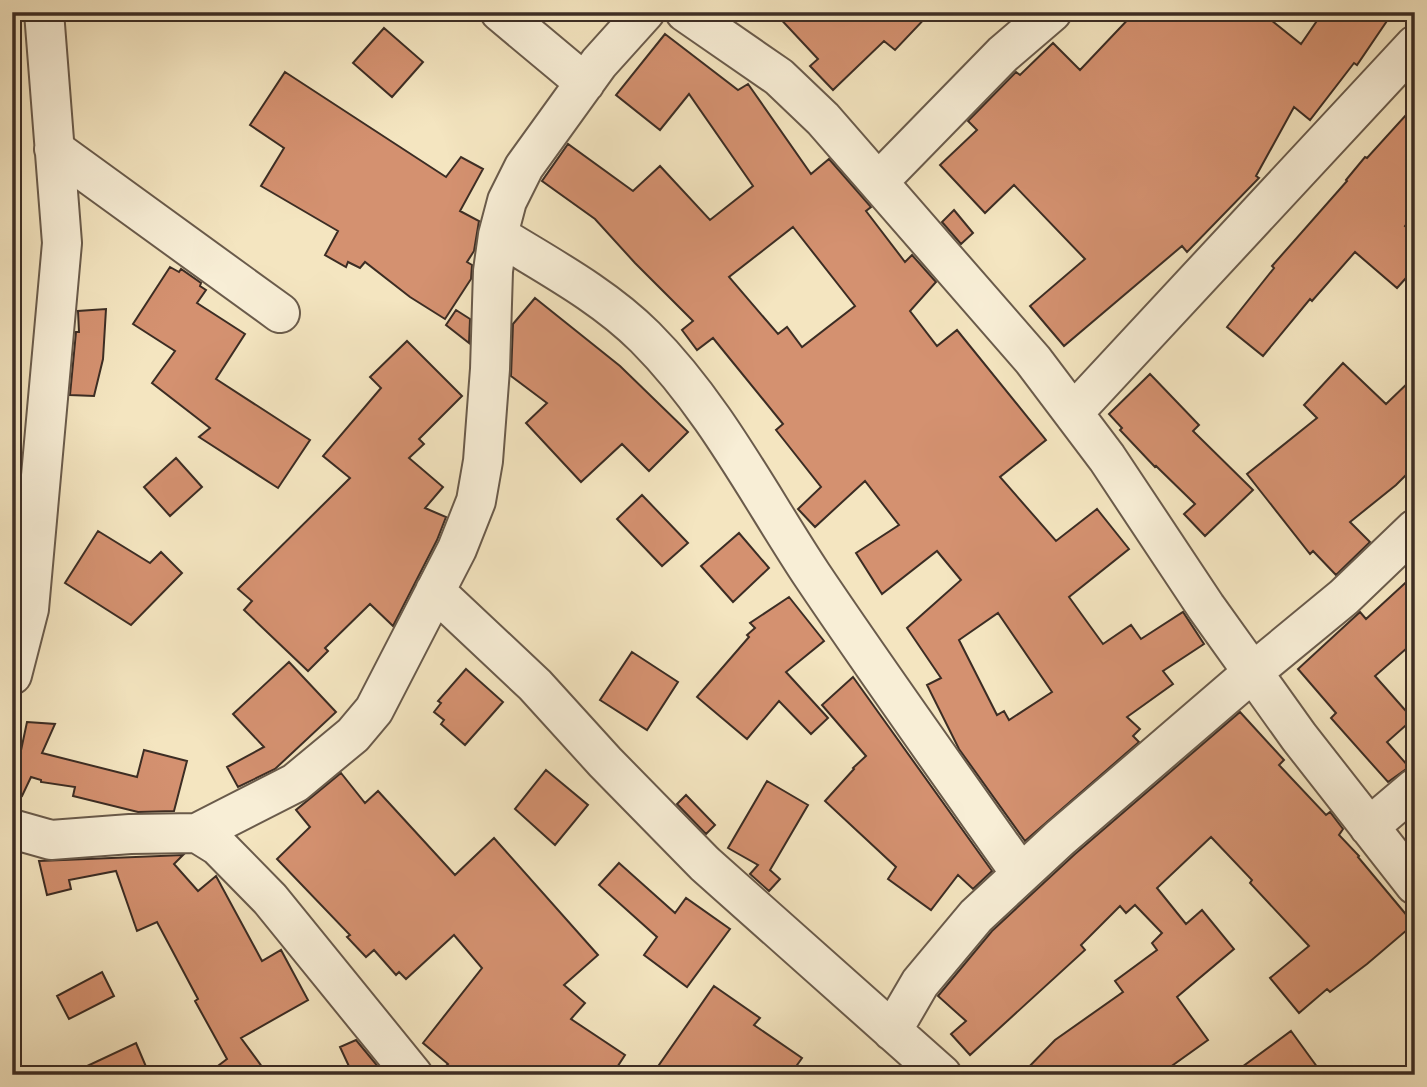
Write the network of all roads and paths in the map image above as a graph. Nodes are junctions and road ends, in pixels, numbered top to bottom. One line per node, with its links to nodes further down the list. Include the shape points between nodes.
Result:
1 (44, 12): 8 (street)
2 (500, 12): 7 (street)
3 (645, 12): 7 (street)
4 (685, 12): 9 (street, via 779,77)
5 (1052, 12): 9 (street, via 1003,54)
6 (1415, 45): 12 (street)
7 (584, 83): 10 (street, via 524,167)
8 (54, 149): 11 (street); 16 (street, via 62,243 29,609)
9 (878, 182): 12 (street, via 1033,359)
10 (498, 235): 14 (street, via 483,461 476,500); 21 (street, via 603,301 645,337 700,402 811,574)
11 (280, 313)
12 (1073, 412): 15 (street)
13 (1415, 529): 15 (street, via 1344,597)
14 (435, 591): 20 (street, via 374,710 353,735 295,783); 23 (street, via 535,685 705,864)
15 (1253, 672): 18 (street); 21 (street)
16 (12, 675)
17 (1415, 788): 18 (street)
18 (1369, 827): 22 (street)
19 (12, 829): 20 (street, via 51,840)
20 (197, 833): 24 (street, via 218,846 270,899)
21 (1021, 874): 23 (street, via 976,916 920,983)
22 (1415, 885)
23 (892, 1031): 25 (street)
24 (413, 1075)
25 (942, 1075)

